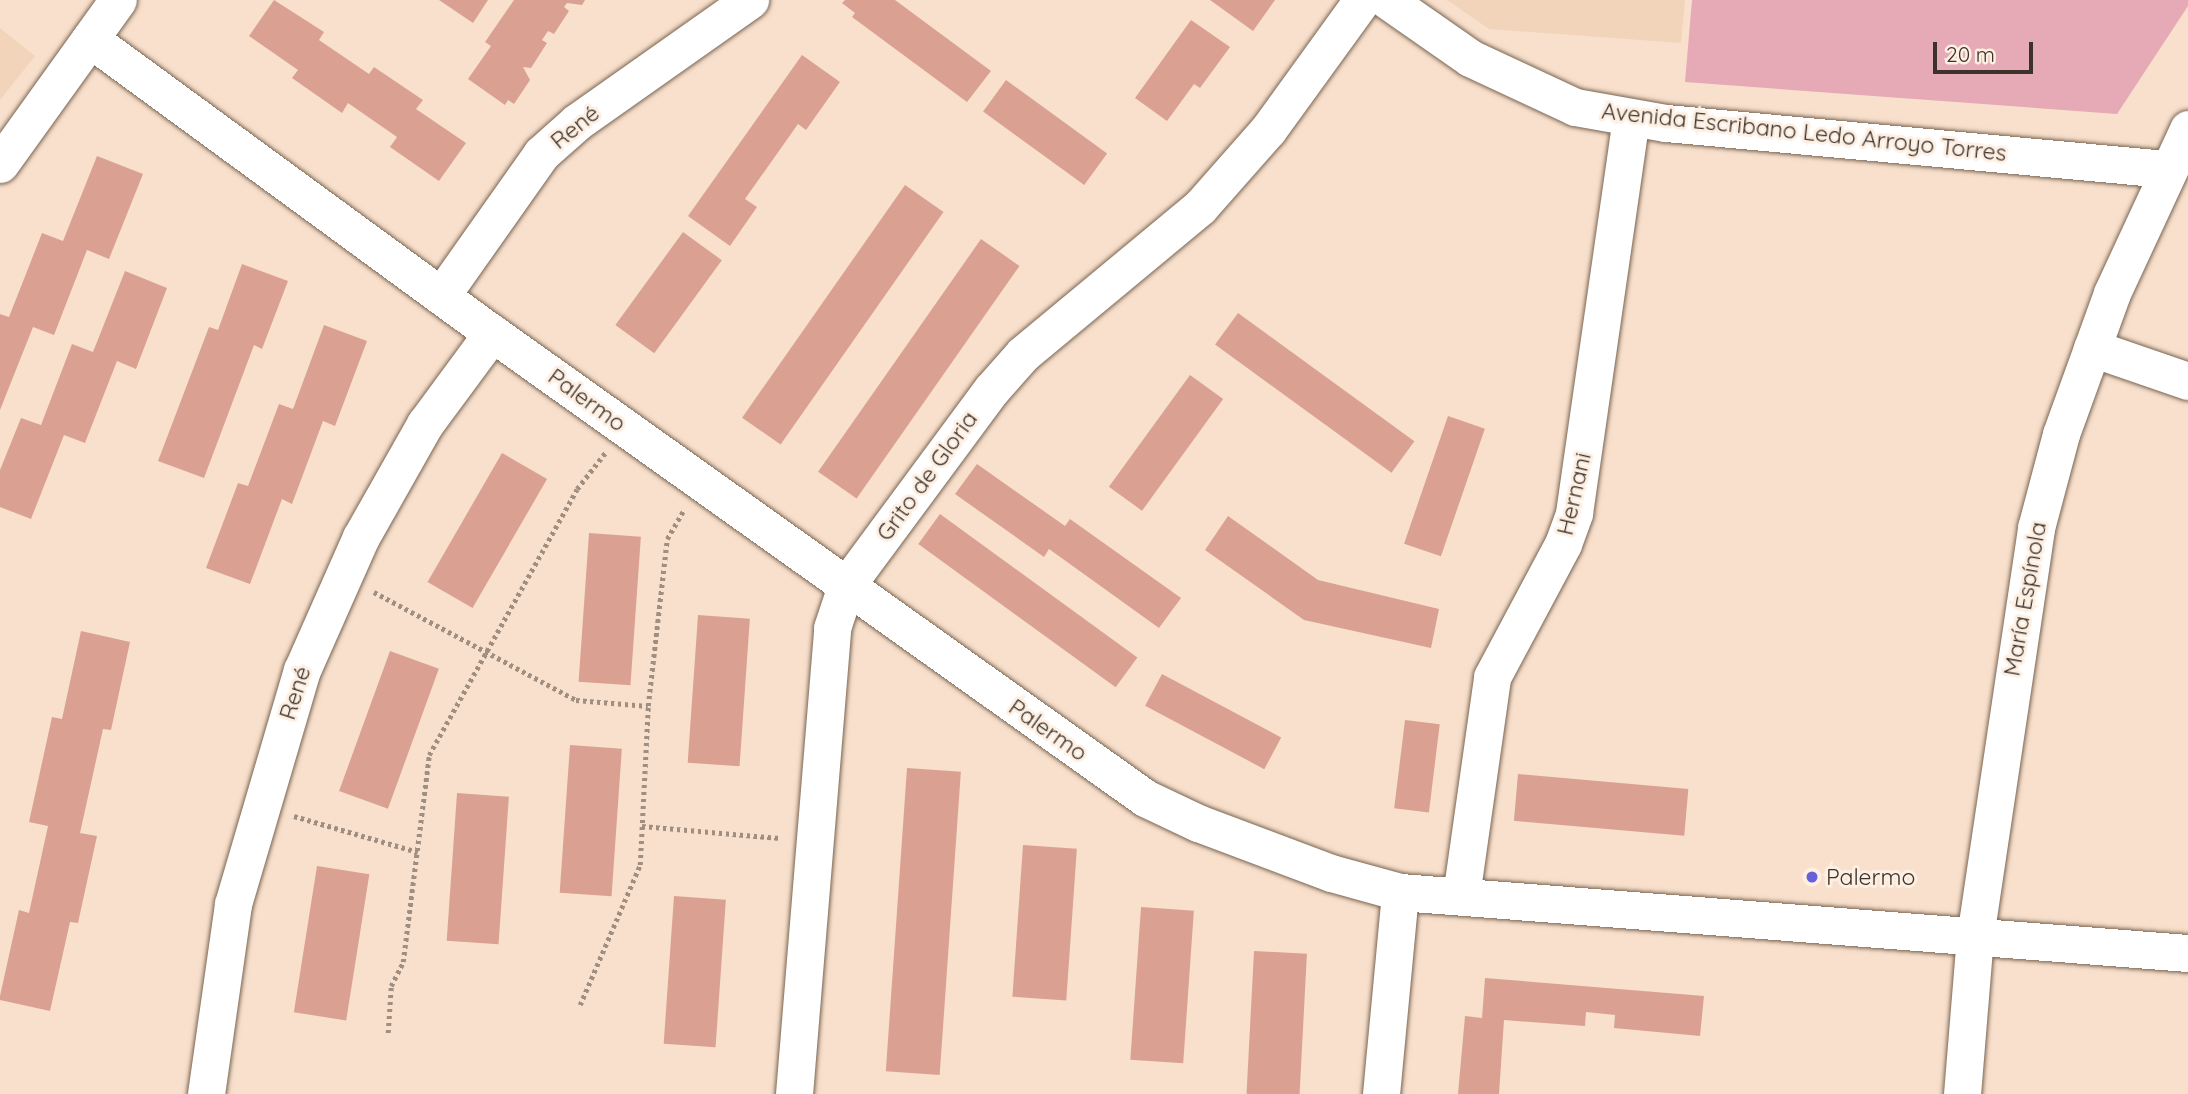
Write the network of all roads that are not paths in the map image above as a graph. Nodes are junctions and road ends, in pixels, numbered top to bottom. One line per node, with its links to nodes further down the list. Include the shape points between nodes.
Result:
1 (118, 0): 5 (street)
2 (750, 0): 10 (street, René, via 577,121 541,154)
3 (1362, 0): 14 (street, Grito de Gloria, via 1268,130 1200,207 1023,354 992,389)
4 (1387, 0): 6 (street, Avenida Escribano Ledo Arroyo Torres, via 1469,58 1525,87 1576,107)
5 (90, 39): 8 (street); 10 (street, Palermo)
6 (1631, 118): 9 (street, Avenida Escribano Ledo Arroyo Torres); 16 (street, Hernani, via 1574,513 1563,544 1492,677)
7 (2188, 129): 9 (street, María Espínola)
8 (0, 164)
9 (2166, 169): 12 (street, María Espínola)
10 (441, 296): 11 (street, Palermo)
11 (492, 333): 14 (street, Palermo); 19 (street, René, via 425,424 342,575 302,670 233,904)
12 (2092, 348): 13 (street); 17 (street, María Espínola, via 2061,434 2036,528)
13 (2188, 381)
14 (846, 586): 15 (street, Palermo, via 1145,798 1267,851); 20 (street, Grito de Gloria, via 832,628)
15 (1400, 892): 16 (street, Palermo); 21 (street)
16 (1461, 896): 17 (street, Palermo)
17 (1975, 937): 18 (street, Palermo); 22 (street, María Espínola)
18 (2188, 953)
19 (206, 1094)
20 (794, 1094)
21 (1381, 1094)
22 (1962, 1094)

